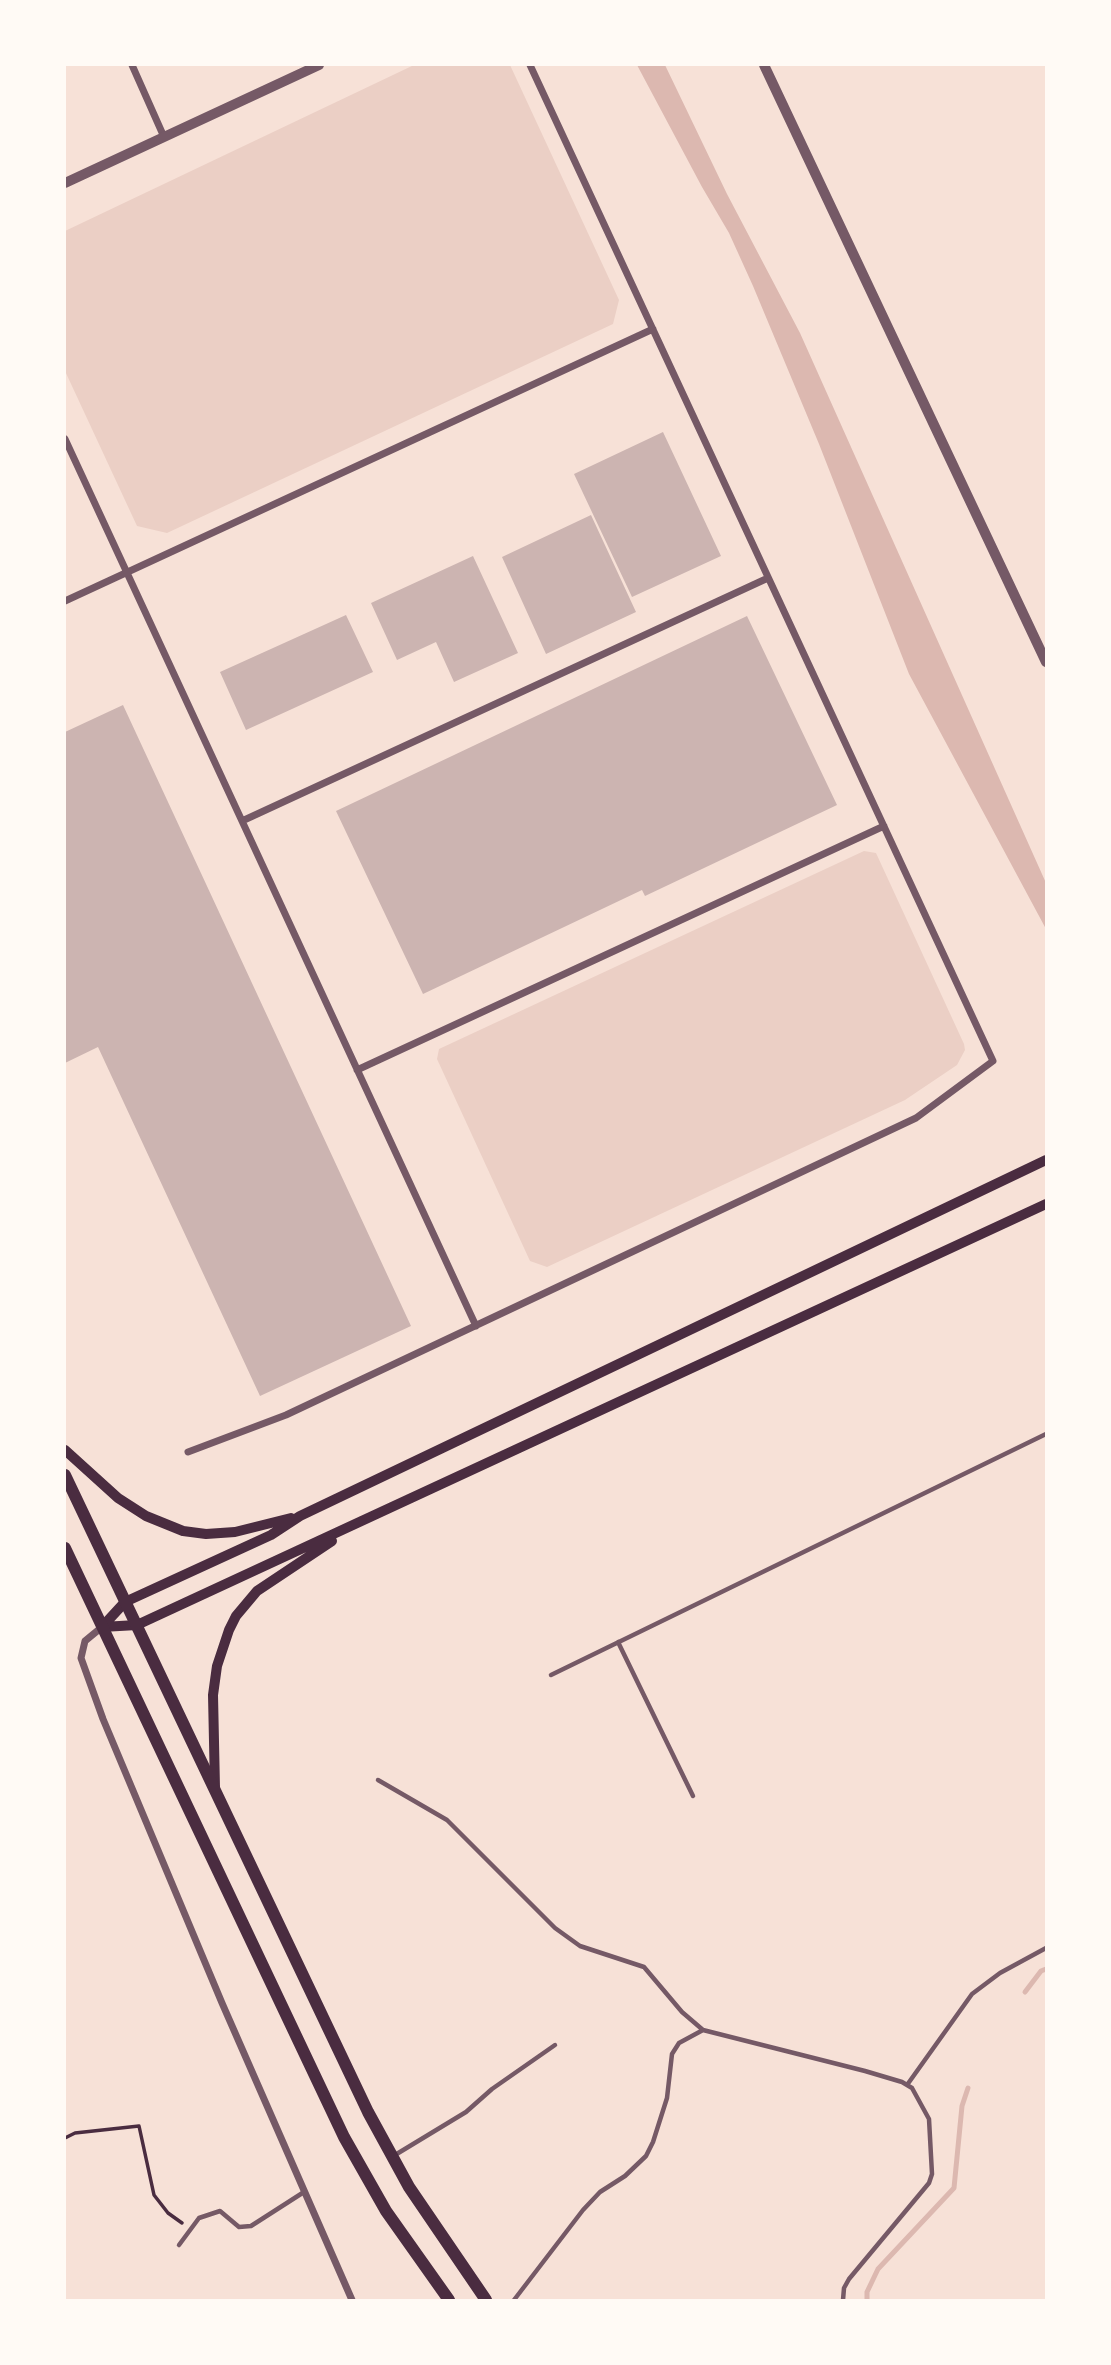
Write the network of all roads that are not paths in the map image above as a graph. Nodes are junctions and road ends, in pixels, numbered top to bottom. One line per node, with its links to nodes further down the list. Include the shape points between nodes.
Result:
1 (132, 65): 5 (street)
2 (319, 65): 5 (street)
3 (530, 65): 7 (street)
4 (764, 65): 12 (street)
5 (164, 137): 6 (street)
6 (65, 183)
7 (653, 329): 9 (street); 10 (street)
8 (65, 439): 9 (street)
9 (127, 572): 11 (street); 13 (street)
10 (768, 578): 13 (street); 14 (street)
11 (65, 601)
12 (1046, 662)
13 (242, 821): 15 (street)
14 (884, 826): 15 (street); 18 (street, via 993,1061 916,1118)
15 (357, 1070): 18 (street)
16 (1046, 1160): 23 (main road)
17 (1046, 1204): 24 (main road)
18 (476, 1326): 21 (street, via 286,1415)
19 (1046, 1434): 29 (lane)
20 (65, 1450): 23 (main road, via 118,1498 183,1531 235,1532)
21 (188, 1452)
22 (65, 1475): 26 (main road)
23 (300, 1516): 26 (main road, via 271,1535)
24 (361, 1521): 27 (main road); 32 (main road, via 271,1580 236,1616 224,1642 213,1695)
25 (65, 1548): 28 (main road)
26 (125, 1602): 27 (main road); 28 (main road)
27 (136, 1625): 28 (main road); 32 (main road)
28 (102, 1627): 39 (street, via 85,1641 81,1658 222,2004); 42 (main road, via 344,2137 386,2211)
29 (618, 1642): 30 (lane); 33 (lane)
30 (551, 1675)
31 (378, 1780): 35 (lane, via 447,1820 555,1928 580,1946 644,1967)
32 (215, 1791): 38 (main road)
33 (693, 1796)
34 (1046, 1948): 37 (lane, via 972,1994)
35 (703, 2030): 37 (lane); 44 (lane, via 679,2043 672,2053 667,2098 646,2156 583,2210)
36 (555, 2045): 38 (lane, via 466,2112)
37 (907, 2085): 45 (lane, via 929,2119 932,2174 849,2279)
38 (392, 2158): 43 (main road)
39 (305, 2192): 40 (lane, via 251,2226 239,2227 220,2211 199,2218); 41 (street)
40 (179, 2245)
41 (352, 2300)
42 (449, 2300)
43 (485, 2300)
44 (514, 2300)
45 (843, 2300)

